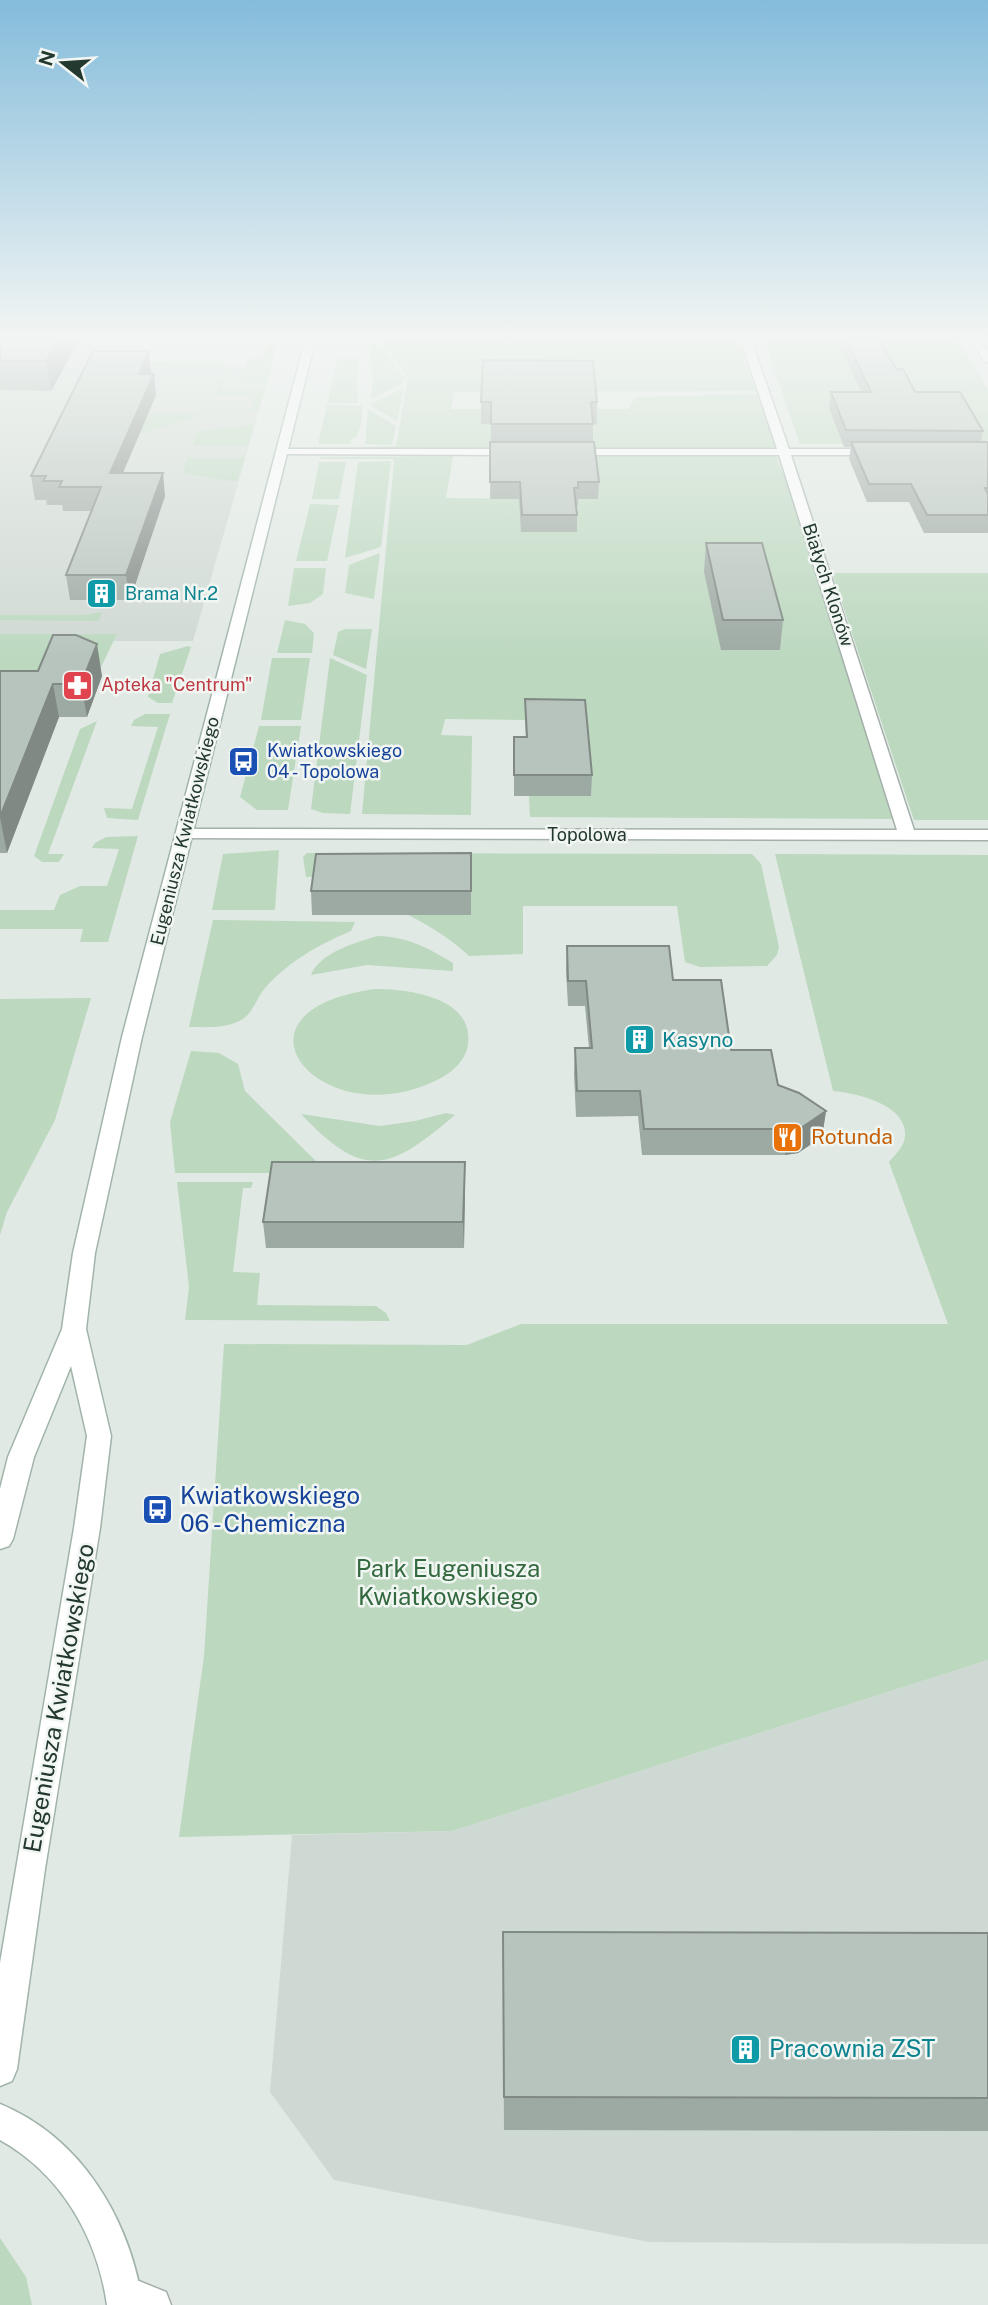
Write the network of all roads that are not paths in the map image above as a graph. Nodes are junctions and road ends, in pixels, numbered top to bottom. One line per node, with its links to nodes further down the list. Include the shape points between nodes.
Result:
1 (283, 445): 3 (street, Eugeniusza Kwiatkowskiego)
2 (782, 445): 6 (street, Białych Klonów)
3 (281, 452): 4 (street); 8 (street, Eugeniusza Kwiatkowskiego)
4 (525, 452)
5 (552, 452): 6 (street)
6 (785, 452): 7 (street); 9 (street, Białych Klonów)
7 (894, 453)
8 (186, 834): 9 (street, Topolowa); 11 (street, Eugeniusza Kwiatkowskiego, via 132,1037 84,1253)
9 (907, 835): 10 (street, Topolowa)
10 (988, 835)
11 (74, 1329): 12 (street, Eugeniusza Kwiatkowskiego, via 21,1457); 13 (street, Eugeniusza Kwiatkowskiego, via 99,1436)
12 (0, 1539)
13 (0, 2068)
14 (0, 2121): 15 (street, via 38,2144 77,2184 106,2233)
15 (134, 2301)

